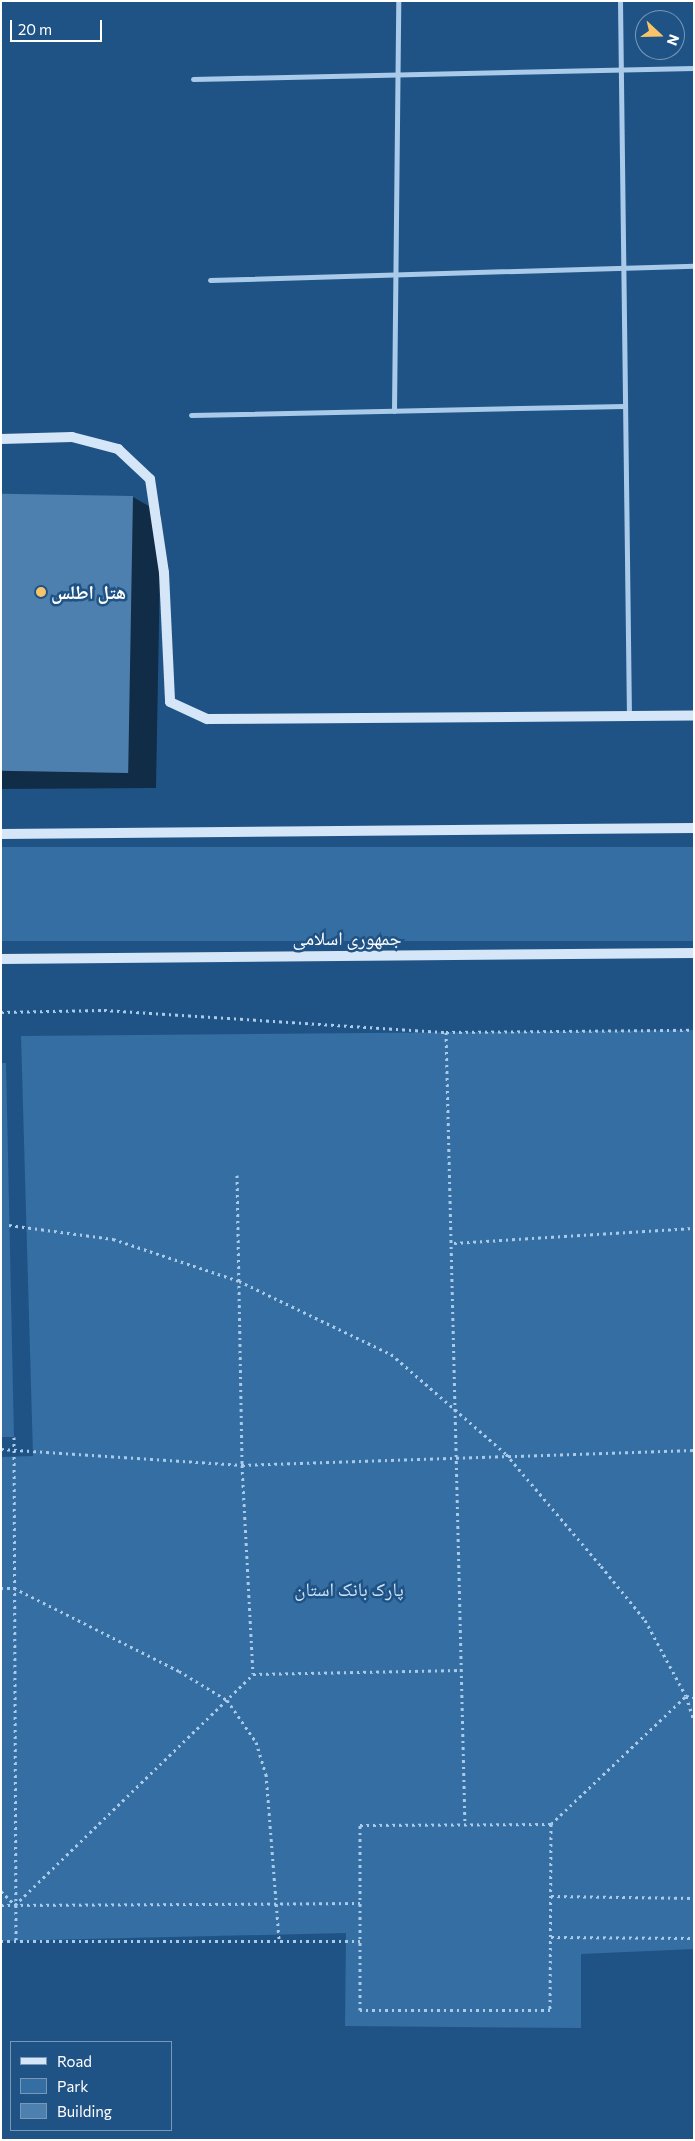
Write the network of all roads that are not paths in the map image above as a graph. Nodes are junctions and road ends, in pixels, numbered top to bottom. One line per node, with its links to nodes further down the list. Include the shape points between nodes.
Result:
1 (398, 1): 5 (street)
2 (620, 1): 4 (street)
3 (694, 68): 4 (street)
4 (621, 69): 5 (street); 7 (street)
5 (398, 75): 6 (street); 9 (street)
6 (193, 79)
7 (624, 266): 8 (street); 9 (street); 11 (street)
8 (694, 266)
9 (396, 274): 10 (street); 12 (street)
10 (210, 280)
11 (625, 406): 12 (street); 15 (street)
12 (394, 411): 13 (street)
13 (191, 415)
14 (1, 438): 15 (main road, via 72,437 118,449 150,479 164,573 170,702 207,719)
15 (629, 716): 16 (main road)
16 (694, 716)
17 (694, 828): 18 (main road)
18 (1, 834)
19 (694, 953): 20 (main road, جمهوری اسلامی)
20 (1, 959)

